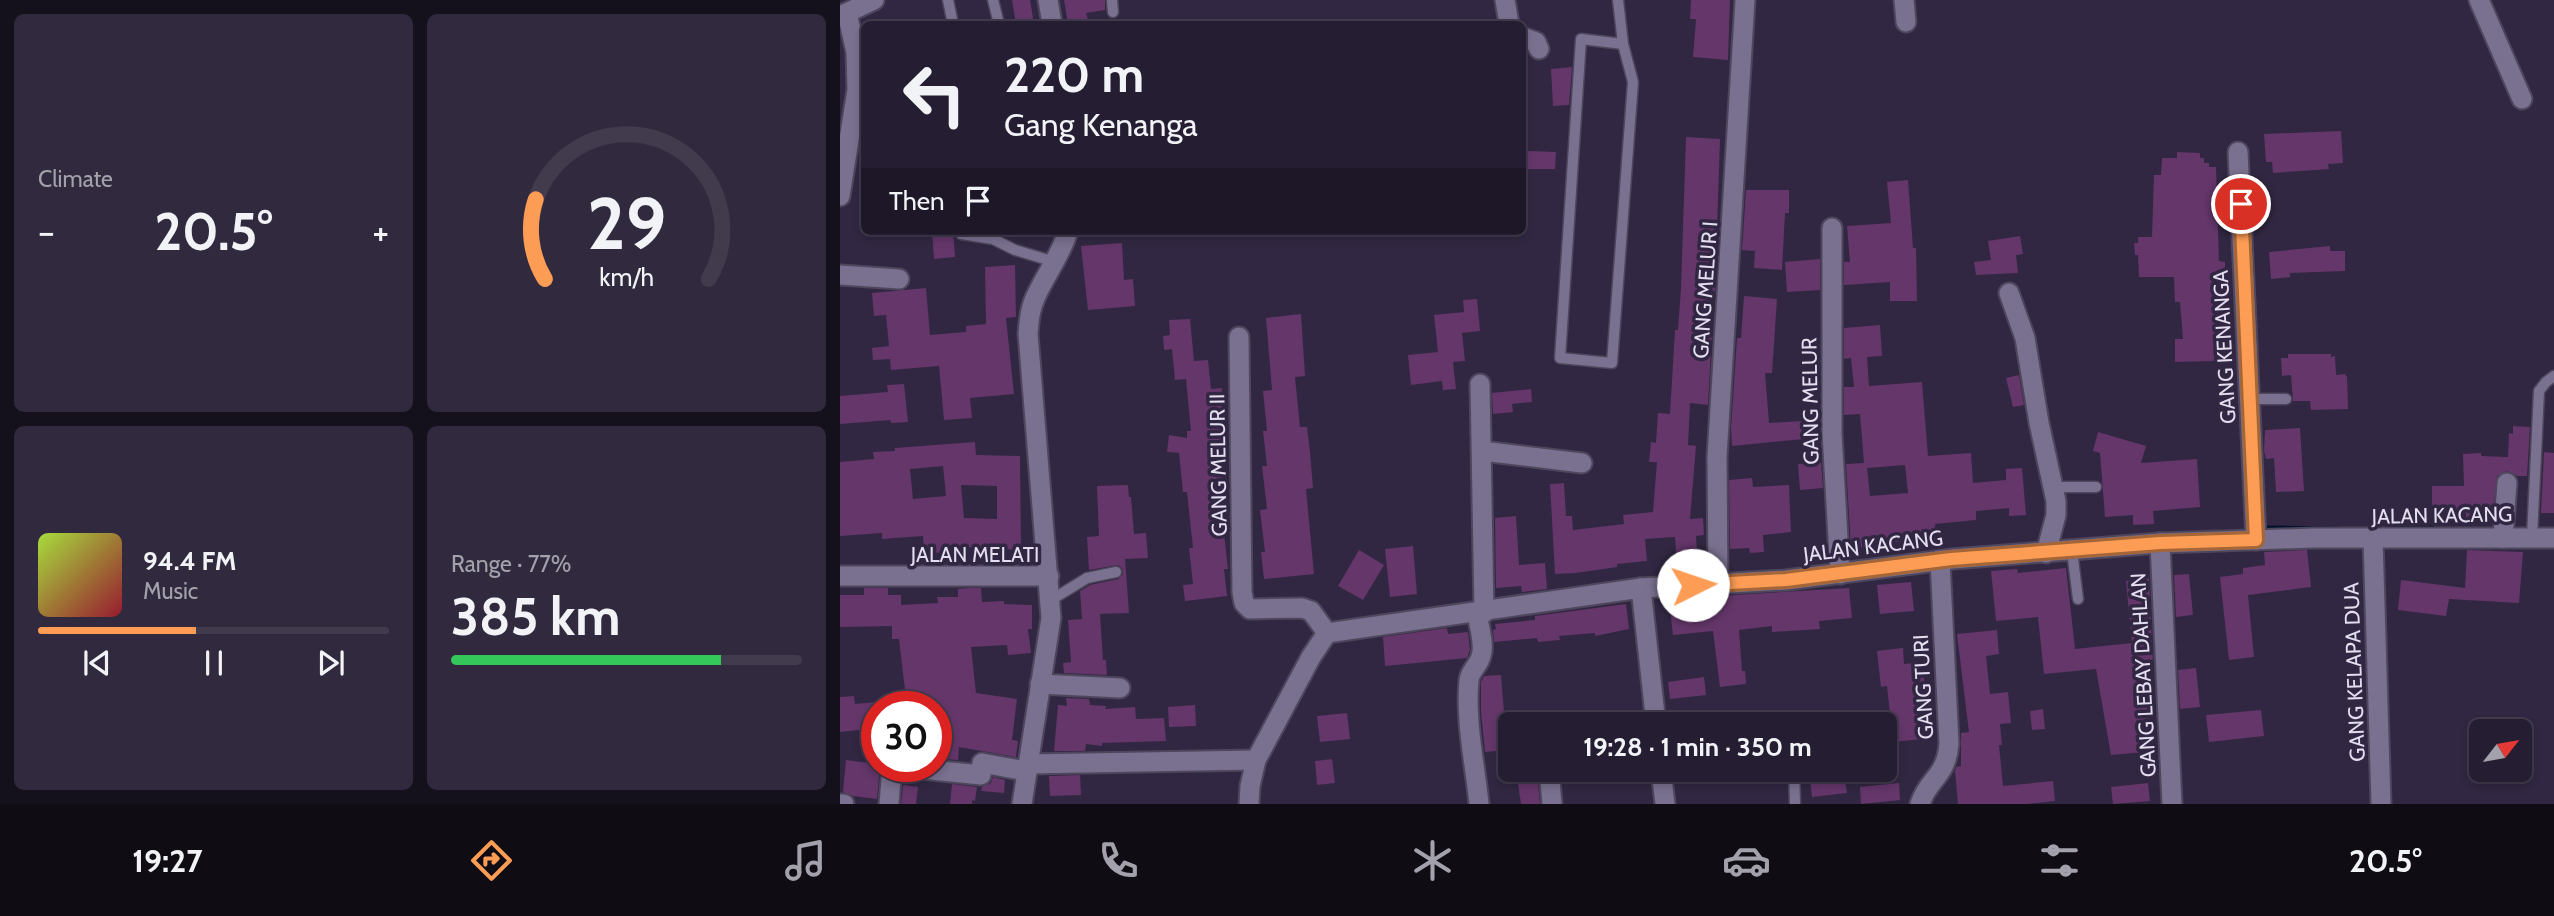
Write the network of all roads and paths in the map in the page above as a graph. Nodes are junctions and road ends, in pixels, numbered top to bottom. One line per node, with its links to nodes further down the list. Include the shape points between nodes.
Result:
1 (874, 0): 12 (street)
2 (948, 0): 13 (lane)
3 (993, 0): 14 (lane)
4 (1048, 0): 15 (street)
5 (1112, 0): 11 (lane)
6 (1505, 0): 16 (street)
7 (1618, 0): 19 (lane)
8 (1745, 0): 54 (street, GANG MELUR I, via 1717,457)
9 (1904, 0): 17 (street)
10 (2479, 0): 21 (street)
11 (1113, 12)
12 (843, 14): 23 (street, via 856,52 857,90)
13 (952, 21)
14 (998, 21)
15 (1052, 21)
16 (1508, 21)
17 (1906, 22)
18 (1526, 38): 20 (street, via 1536,42)
19 (1623, 44): 19 (lane, via 1633,82 1612,363 1560,358 1581,39)
20 (1539, 49)
21 (2522, 99)
22 (2238, 152): 34 (street, GANG KENANGA)
23 (840, 196)
24 (1832, 228): 51 (street, GANG MELUR, via 1831,406)
25 (967, 235): 27 (lane, via 993,239)
26 (1066, 235): 27 (street)
27 (1055, 262): 53 (street, via 1036,295 1028,334)
28 (840, 275): 29 (street)
29 (899, 279)
30 (2009, 293): 39 (street, via 2025,338)
31 (1239, 337): 59 (street, GANG MELUR II, via 1246,601 1311,611)
32 (2554, 376): 41 (lane, via 2539,391)
33 (1480, 384): 36 (street)
34 (2249, 399): 35 (lane); 45 (street, GANG KENANGA)
35 (2286, 399)
36 (1482, 451): 37 (street); 58 (street)
37 (1582, 463)
38 (2507, 483): 42 (street)
39 (2053, 487): 40 (lane); 48 (street, via 2056,514)
40 (2096, 487)
41 (2532, 530): 42 (street, JALAN KACANG); 43 (street, JALAN KACANG)
42 (2503, 532): 44 (street, JALAN KACANG)
43 (2554, 538)
44 (2373, 539): 45 (street, JALAN KACANG); 79 (street, GANG KELAPA DUA)
45 (2256, 540): 46 (street, JALAN KACANG)
46 (2160, 543): 47 (street, JALAN KACANG); 78 (street, GANG LEBAY DAHLAN)
47 (2071, 551): 48 (street, JALAN KACANG); 56 (lane)
48 (2046, 553): 49 (street, JALAN KACANG)
49 (1940, 560): 51 (street, JALAN KACANG); 77 (street, GANG TURI, via 1949,744 1942,771)
50 (1116, 572): 57 (lane, via 1087,578)
51 (1840, 574): 54 (street, JALAN KACANG)
52 (840, 576): 53 (street, JALAN MELATI)
53 (1049, 576): 57 (street, JALAN MELATI)
54 (1718, 583): 55 (street, JALAN KACANG)
55 (1641, 588): 58 (street, JALAN KACANG); 62 (street)
56 (2078, 599)
57 (1051, 600): 60 (street, JALAN MELATI)
58 (1481, 613): 59 (street, JALAN KACANG); 73 (street, via 1481,659 1469,683)
59 (1327, 634): 63 (street)
60 (1041, 684): 61 (street); 64 (street, JALAN MELATI)
61 (1121, 688)
62 (1655, 712)
63 (1256, 760): 64 (street); 72 (street)
64 (1027, 768): 65 (street, via 982,763 981,775); 71 (street, JALAN MELATI)
65 (952, 772)
66 (891, 782): 70 (street)
67 (1550, 782): 74 (street)
68 (1662, 782): 75 (street)
69 (1794, 782): 76 (lane)
70 (889, 804)
71 (1022, 804)
72 (1249, 804)
73 (1479, 804)
74 (1552, 804)
75 (1665, 804)
76 (1795, 804)
77 (1920, 804)
78 (2172, 804)
79 (2381, 804)

